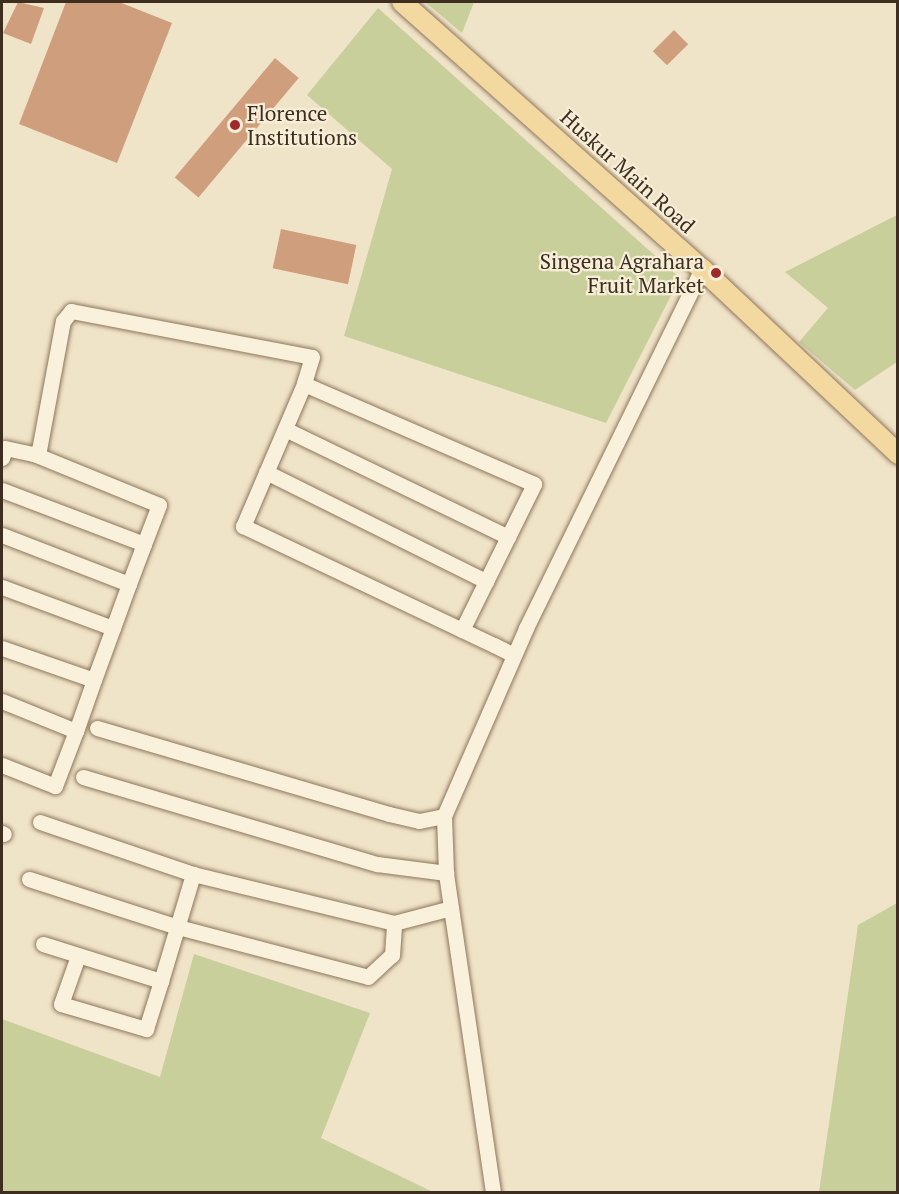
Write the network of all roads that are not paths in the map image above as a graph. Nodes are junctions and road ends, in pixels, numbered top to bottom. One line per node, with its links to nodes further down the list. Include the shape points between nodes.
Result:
1 (402, 2): 2 (main road, Huskur Main Road)
2 (702, 269): 6 (main road, Huskur Main Road); 19 (street)
3 (304, 384): 4 (street); 5 (street, via 312,357 71,311 63,321 48,415); 11 (street, via 534,484)
4 (285, 429): 8 (street); 11 (street)
5 (34, 454): 7 (street, via 5,448); 12 (street, via 159,505)
6 (897, 454)
7 (2, 458)
8 (266, 472): 13 (street); 17 (street, via 243,526)
9 (2, 490): 12 (street)
10 (2, 535): 14 (street)
11 (508, 537): 13 (street)
12 (144, 544): 14 (street)
13 (486, 581): 17 (street)
14 (129, 584): 16 (street)
15 (2, 587): 16 (street)
16 (113, 628): 20 (street)
17 (462, 630): 19 (street)
18 (2, 648): 20 (street)
19 (514, 654): 26 (street)
20 (94, 680): 23 (street)
21 (2, 701): 23 (street)
22 (97, 728): 26 (street, via 389,814 419,821)
23 (76, 731): 24 (street, via 55,786)
24 (2, 765)
25 (84, 777): 28 (street, via 377,864)
26 (444, 816): 28 (street)
27 (40, 822): 29 (street)
28 (446, 873): 31 (street)
29 (193, 874): 32 (street); 33 (street)
30 (29, 879): 33 (street)
31 (451, 908): 32 (street); 37 (street)
32 (394, 923): 33 (street, via 392,955 368,976)
33 (178, 927): 36 (street)
34 (43, 944): 35 (street)
35 (78, 956): 36 (street); 36 (street, via 61,1004 146,1029)
36 (161, 981)
37 (494, 1192)

